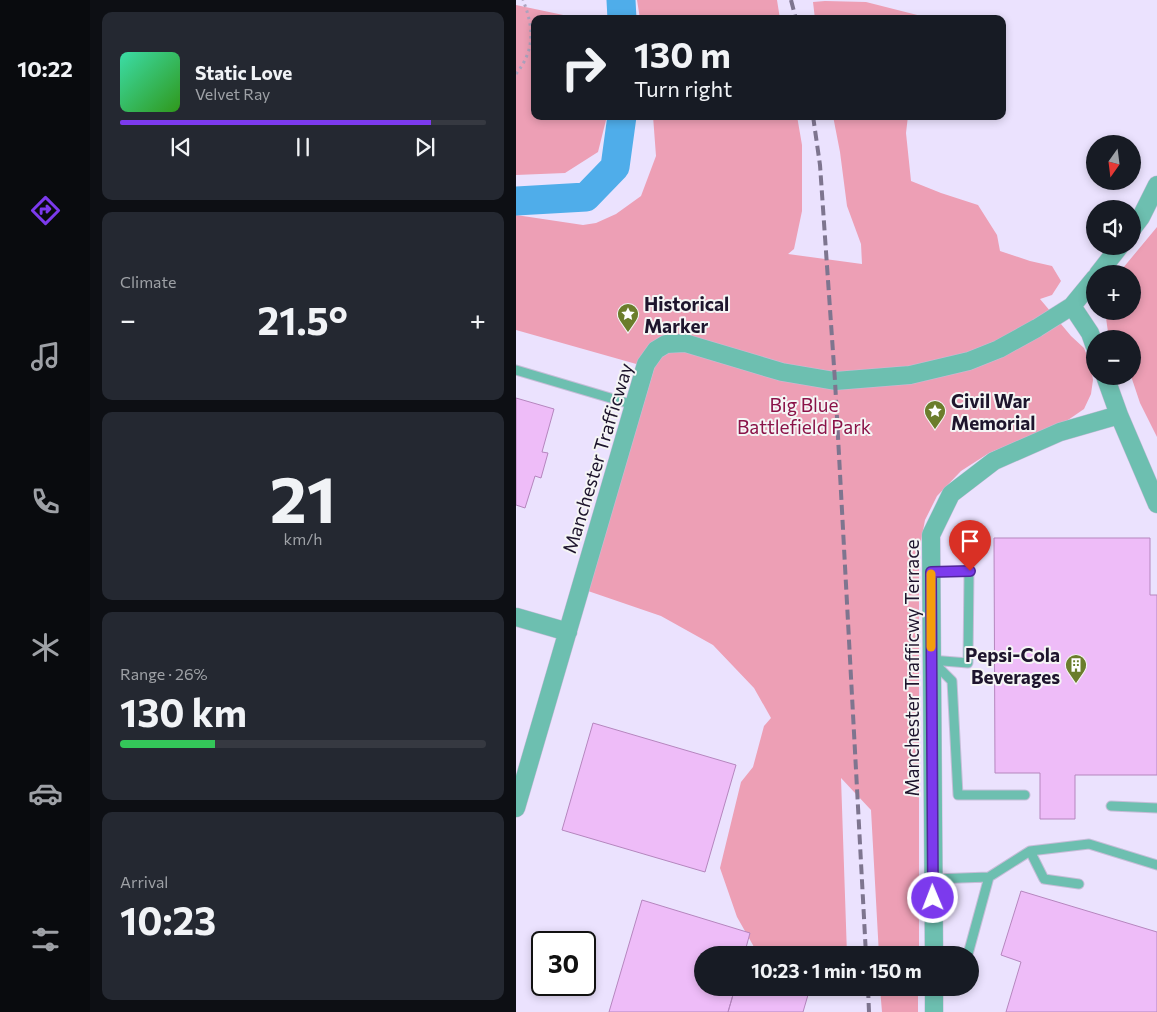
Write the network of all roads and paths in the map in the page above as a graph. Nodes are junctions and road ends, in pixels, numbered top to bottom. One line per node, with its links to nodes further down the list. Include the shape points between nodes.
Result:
1 (523, 0): 2 (path, via 529,15 530,44 524,63)
2 (516, 74)
3 (1157, 185): 4 (street)
4 (1141, 217)
5 (1113, 255): 6 (street)
6 (1105, 265)
7 (1086, 289): 8 (street, Manchester Trafficway)
8 (1072, 306): 9 (street); 12 (street, Manchester Trafficway, via 999,349 976,358 910,375 880,378 835,381 782,372 685,343 666,344 656,350 646,364)
9 (1088, 330)
10 (516, 370): 12 (lane)
11 (1108, 385): 13 (street)
12 (634, 405): 17 (street, Manchester Trafficway)
13 (1119, 415): 14 (street); 15 (street, Manchester Trafficwy Terrace, via 1060,432 994,460 951,494 930,535)
14 (1157, 504)
15 (931, 572): 18 (street, Manchester Trafficwy Terrace); 18 (lane, via 970,571 968,663)
16 (516, 617): 17 (street)
17 (568, 632): 21 (street, Manchester Trafficway)
18 (931, 660): 19 (lane, via 952,681 958,795); 26 (street, Manchester Trafficwy Terrace)
19 (1025, 795)
20 (1111, 806): 22 (lane)
21 (516, 808)
22 (1157, 808)
23 (1030, 851): 24 (lane, via 1089,844); 25 (lane); 27 (lane, via 1044,880)
24 (1157, 866)
25 (989, 877): 26 (lane); 29 (lane)
26 (933, 879): 28 (street, Manchester Trafficwy Terrace)
27 (1079, 884)
28 (934, 946)
29 (970, 946)
30 (934, 996): 31 (street)
31 (934, 1012)

